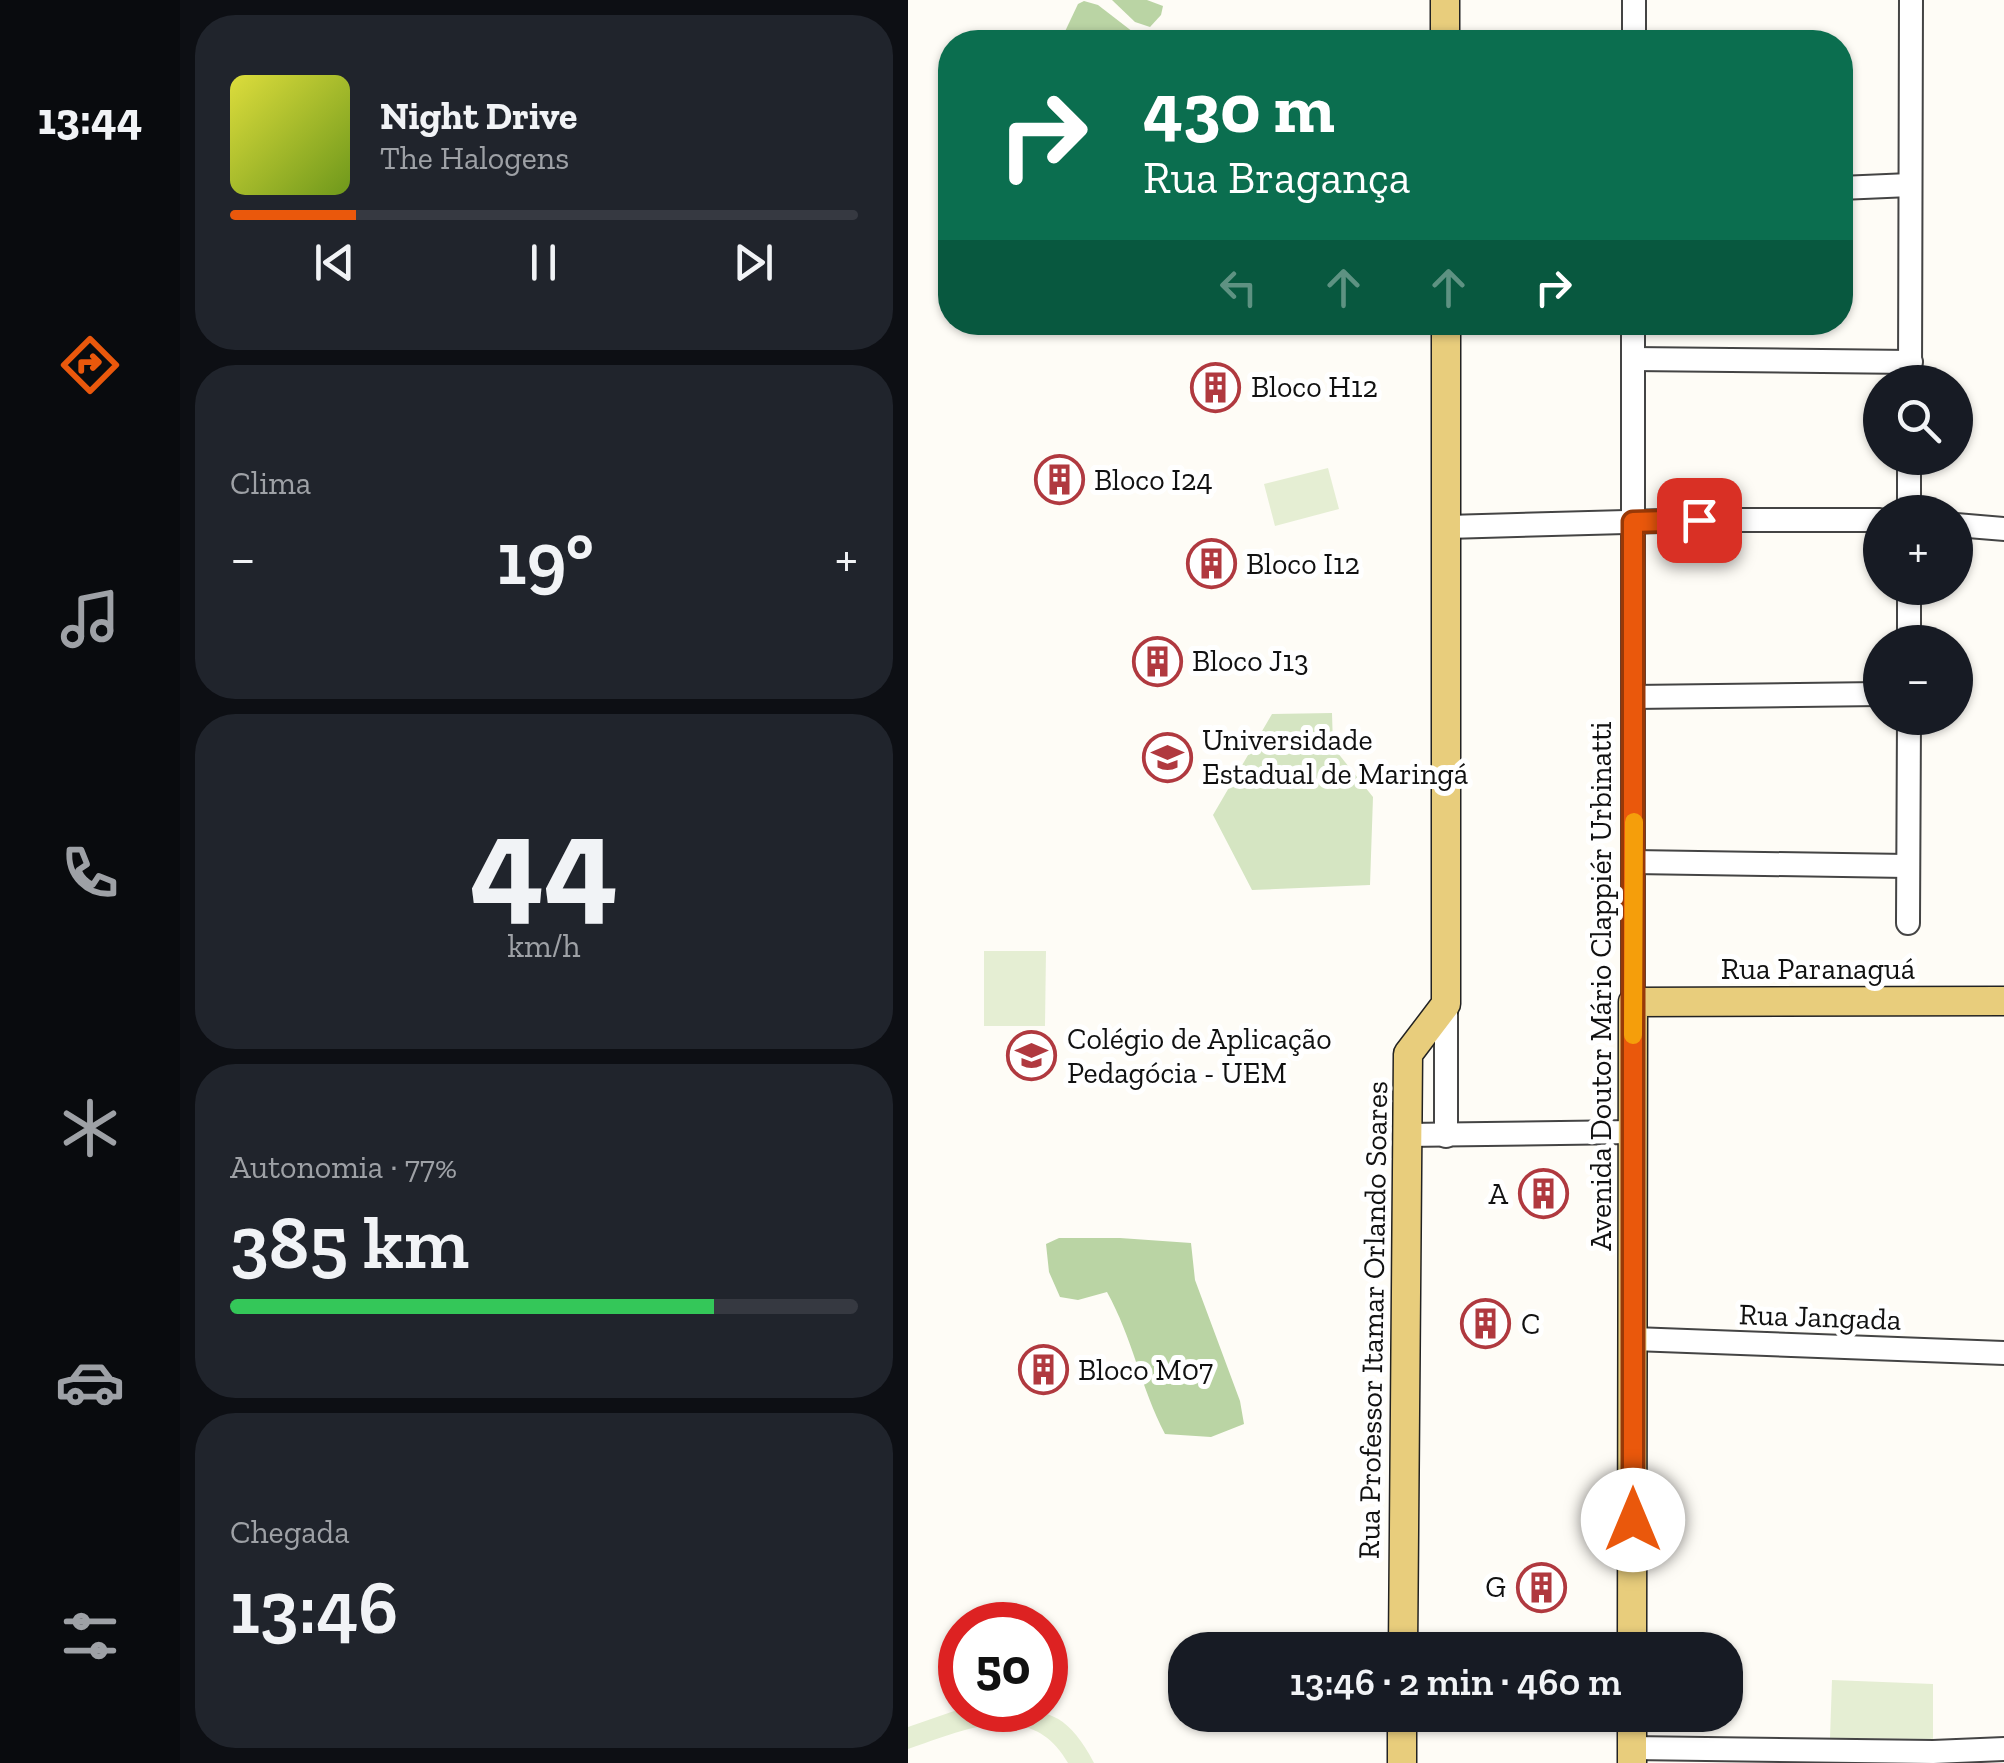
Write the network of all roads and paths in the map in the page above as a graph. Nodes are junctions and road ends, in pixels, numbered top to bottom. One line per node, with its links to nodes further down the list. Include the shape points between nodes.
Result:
1 (1446, 0): 4 (main road)
2 (1634, 0): 5 (street)
3 (1911, 0): 6 (street)
4 (1445, 30)
5 (1634, 30)
6 (1910, 186): 7 (street); 11 (street)
7 (1853, 188)
8 (1446, 335): 16 (main road)
9 (1633, 335): 10 (street, Avenida Doutor Mário Clappiér Urbinatti)
10 (1633, 359): 12 (street); 14 (street, Avenida Doutor Mário Clappiér Urbinatti)
11 (1910, 365)
12 (1863, 370)
13 (1863, 520): 14 (street)
14 (1633, 522): 16 (street); 19 (street, Avenida Doutor Mário Clappiér Urbinatti)
15 (1973, 526): 17 (street)
16 (1447, 527): 26 (main road)
17 (2004, 529)
18 (1863, 694): 19 (street)
19 (1633, 697): 21 (street, Avenida Doutor Mário Clappiér Urbinatti)
20 (1910, 735): 22 (street)
21 (1634, 862): 22 (street); 25 (street, Avenida Doutor Mário Clappiér Urbinatti)
22 (1908, 866): 23 (street)
23 (1908, 923)
24 (2004, 1001): 25 (main road, Rua Paranaguá)
25 (1632, 1002): 27 (main road, Avenida Doutor Mário Clappiér Urbinatti)
26 (1446, 1004): 28 (main road, Rua Professor Itamar Orlando Soares, via 1408,1054); 29 (street)
27 (1633, 1132): 29 (street); 30 (main road, Avenida Doutor Mário Clappiér Urbinatti)
28 (1406, 1135): 29 (street); 32 (main road, Rua Professor Itamar Orlando Soares)
29 (1446, 1136)
30 (1634, 1339): 31 (street, Rua Jangada); 33 (main road, Avenida Doutor Mário Clappiér Urbinatti)
31 (2004, 1353)
32 (1403, 1632)
33 (1632, 1632)
34 (1402, 1732): 37 (main road)
35 (2004, 1750): 36 (street)
36 (1632, 1756)
37 (1402, 1763)

